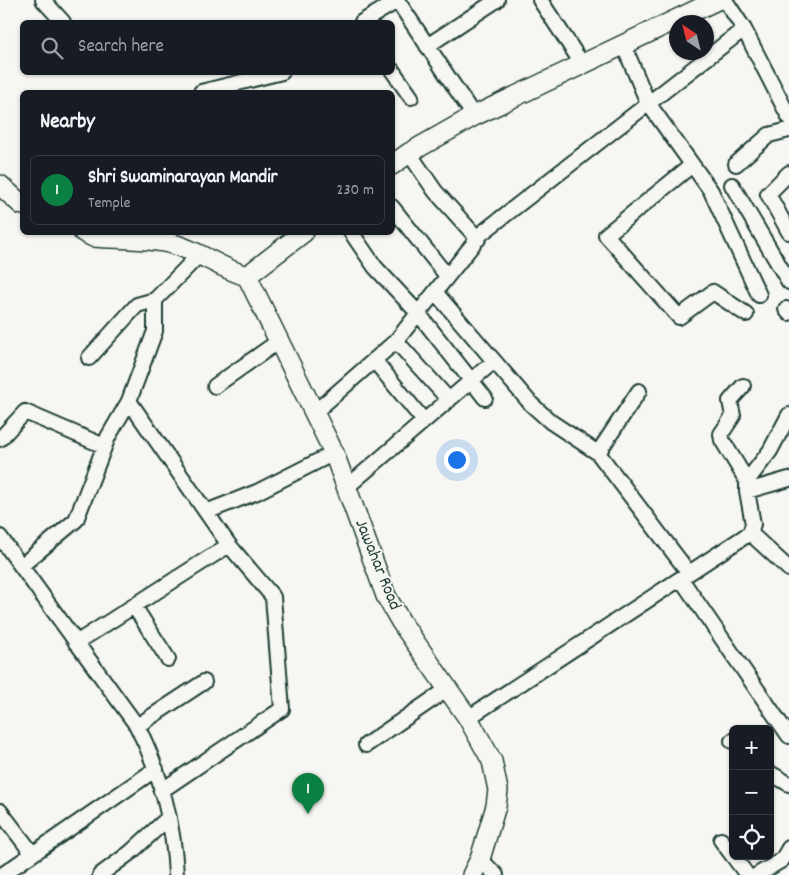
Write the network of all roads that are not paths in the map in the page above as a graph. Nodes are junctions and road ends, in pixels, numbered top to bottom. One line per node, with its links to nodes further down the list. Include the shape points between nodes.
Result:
1 (43, 0): 7 (street)
2 (397, 0): 8 (street); 10 (street)
3 (496, 0): 10 (street)
4 (540, 0): 12 (street)
5 (717, 0): 11 (street)
6 (725, 0): 9 (street)
7 (61, 20)
8 (365, 20)
9 (744, 29): 17 (street); 19 (street)
10 (427, 46): 18 (street)
11 (624, 46): 12 (street); 17 (street)
12 (583, 65): 18 (street)
13 (395, 74): 16 (street)
14 (278, 75): 15 (street)
15 (210, 90)
16 (410, 96)
17 (648, 103): 24 (street); 34 (street)
18 (474, 116): 21 (street)
19 (789, 117)
20 (789, 130): 23 (street, via 769,135)
21 (409, 153): 22 (street); 34 (street, via 435,191)
22 (395, 163)
23 (736, 164)
24 (692, 165): 40 (street, via 711,191); 43 (street, via 606,235 679,317 713,292)
25 (789, 173): 30 (street, via 768,194)
26 (732, 185): 38 (street)
27 (0, 186): 28 (street)
28 (20, 203)
29 (395, 211): 37 (street)
30 (789, 232)
31 (89, 235): 35 (street, via 173,244)
32 (300, 235): 36 (street)
33 (353, 235): 42 (street, via 375,267)
34 (478, 239): 37 (street)
35 (199, 254): 36 (street, via 230,271); 41 (street)
36 (247, 276): 44 (street, Jawahar Road)
37 (447, 276): 39 (street)
38 (789, 282)
39 (434, 292): 42 (street); 48 (street)
40 (759, 295)
41 (155, 300): 46 (street, via 137,305); 55 (street, via 155,331)
42 (418, 313): 45 (street); 49 (street)
43 (746, 314)
44 (279, 341): 50 (street); 56 (street, Jawahar Road)
45 (396, 341): 47 (street); 54 (street)
46 (89, 358)
47 (374, 360): 56 (street); 58 (street)
48 (493, 362): 49 (street); 62 (street, via 551,422)
49 (470, 381): 53 (street); 54 (street)
50 (215, 386)
51 (743, 386): 64 (street, via 730,401 733,416 720,434)
52 (640, 390): 62 (street)
53 (485, 398)
54 (449, 400): 58 (street)
55 (129, 401): 60 (street); 66 (street)
56 (315, 412): 61 (street, Jawahar Road)
57 (789, 415): 64 (street)
58 (424, 422): 65 (street)
59 (2, 432): 60 (street, via 24,412)
60 (104, 446): 71 (street, via 76,520)
61 (334, 453): 65 (street, Jawahar Road); 66 (street, via 258,492)
62 (598, 453): 73 (street)
63 (789, 479): 64 (street)
64 (747, 486): 67 (street, via 754,524)
65 (347, 487): 78 (street, Jawahar Road, via 386,596)
66 (206, 512): 69 (street)
67 (750, 533): 72 (street); 73 (street)
68 (0, 537): 70 (street)
69 (229, 545): 74 (street); 86 (street, via 273,597 282,709)
70 (5, 555): 71 (street)
71 (21, 566): 75 (street)
72 (789, 569)
73 (685, 576): 79 (street); 81 (street)
74 (134, 606): 75 (street); 76 (street)
75 (76, 643): 80 (street)
76 (168, 659)
77 (204, 682): 80 (street)
78 (449, 688): 79 (street, Jawahar Road); 82 (street)
79 (468, 718): 94 (street, Jawahar Road, via 492,761 498,790)
80 (137, 726): 83 (street)
81 (789, 736)
82 (366, 745)
83 (156, 769): 86 (street); 92 (street)
84 (774, 775): 85 (street)
85 (789, 784)
86 (161, 791): 88 (street)
87 (2, 816): 92 (street)
88 (167, 819): 97 (street); 98 (street)
89 (720, 840): 91 (street)
90 (789, 848): 95 (street, via 782,860)
91 (729, 851)
92 (32, 853): 96 (street)
93 (736, 860): 100 (street)
94 (476, 867): 99 (street)
95 (766, 873)
96 (2, 875)
97 (100, 875)
98 (176, 875)
99 (496, 875)
100 (747, 875)

